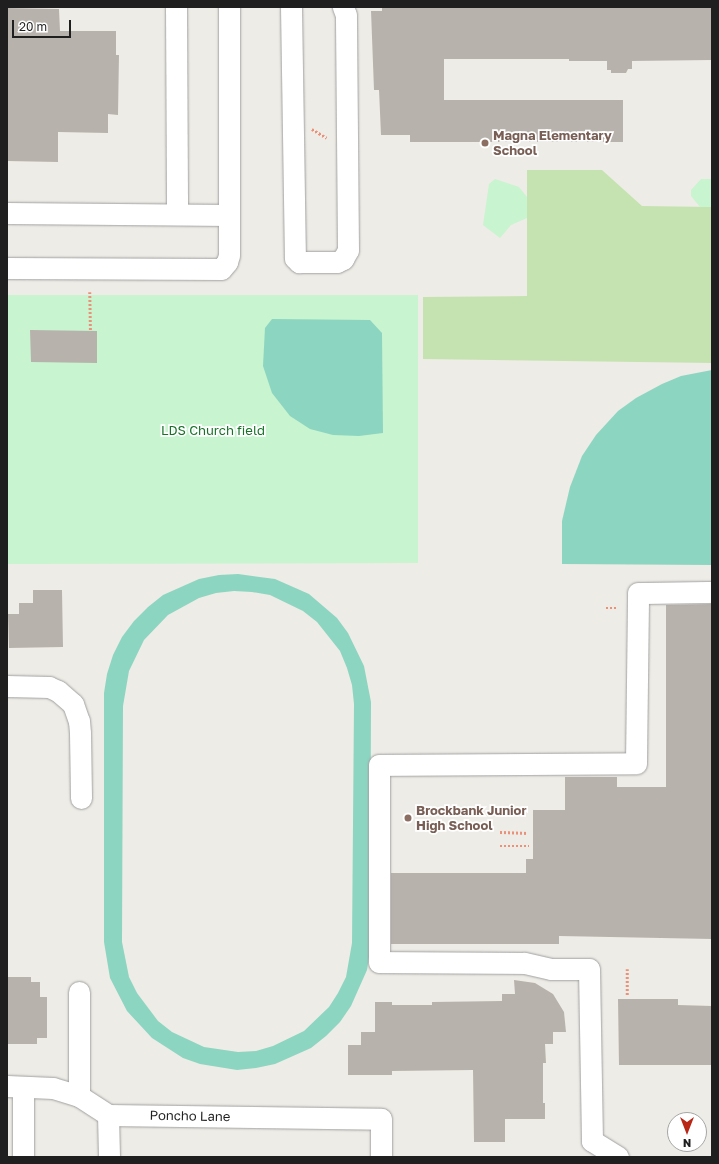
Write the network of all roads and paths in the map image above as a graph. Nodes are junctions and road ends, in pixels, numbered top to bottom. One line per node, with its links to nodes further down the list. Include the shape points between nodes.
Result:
1 (176, 7): 8 (street)
2 (229, 7): 9 (street)
3 (291, 7): 5 (street)
4 (344, 7): 6 (street)
5 (293, 119): 6 (path); 6 (street, via 296,261 337,262 347,254)
6 (347, 148)
7 (7, 213): 8 (street)
8 (177, 214): 9 (street)
9 (229, 215): 10 (street, via 229,255 221,269)
10 (7, 268)
11 (90, 292): 12 (path)
12 (91, 331)
13 (712, 592): 29 (street, via 638,593 636,764 379,765 379,962 524,963 551,969 589,969 592,1141)
14 (7, 686): 15 (street, via 49,687 73,704 80,733)
15 (80, 798)
16 (500, 832): 17 (path)
17 (528, 833)
18 (500, 846): 19 (path)
19 (529, 846)
20 (627, 969): 22 (path)
21 (79, 992): 24 (street)
22 (627, 995)
23 (15, 1087): 24 (street, via 53,1088); 26 (street)
24 (79, 1096): 25 (street)
25 (108, 1116): 27 (street); 28 (street, Poncho Lane, via 381,1119)
26 (23, 1157)
27 (109, 1157)
28 (381, 1157)
29 (618, 1157)

